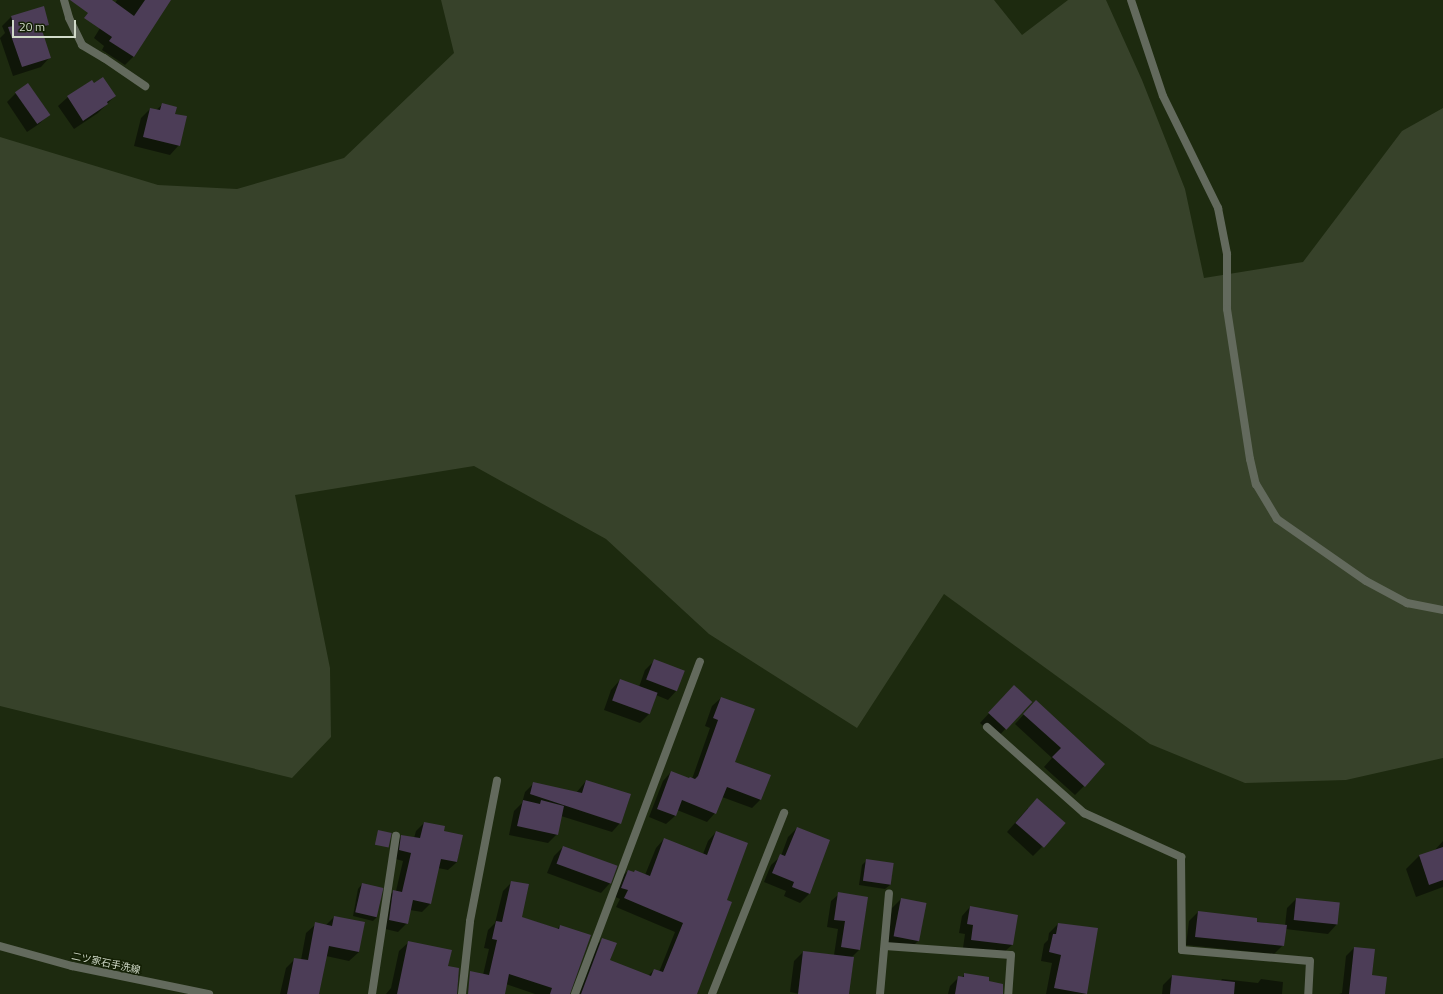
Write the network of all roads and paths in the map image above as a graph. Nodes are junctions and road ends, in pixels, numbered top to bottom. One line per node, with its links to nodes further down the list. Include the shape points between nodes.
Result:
1 (64, 0): 3 (street, via 82,45)
2 (1131, 0): 4 (street, via 1163,96 1218,208 1227,254 1227,309 1256,484 1277,520 1366,581 1407,603)
3 (145, 86)
4 (1443, 610)
5 (700, 662): 16 (street)
6 (987, 727): 20 (street, via 1084,814 1181,857 1182,950 1310,961)
7 (497, 781): 15 (street, via 470,921)
8 (784, 813): 17 (street)
9 (396, 836): 14 (street)
10 (889, 893): 12 (street)
11 (0, 946): 13 (street, 二ツ家石手洗線, via 72,966)
12 (885, 946): 18 (street); 19 (street, via 1011,955)
13 (209, 994)
14 (372, 994)
15 (462, 994)
16 (575, 994)
17 (712, 994)
18 (880, 994)
19 (1008, 994)
20 (1308, 994)

